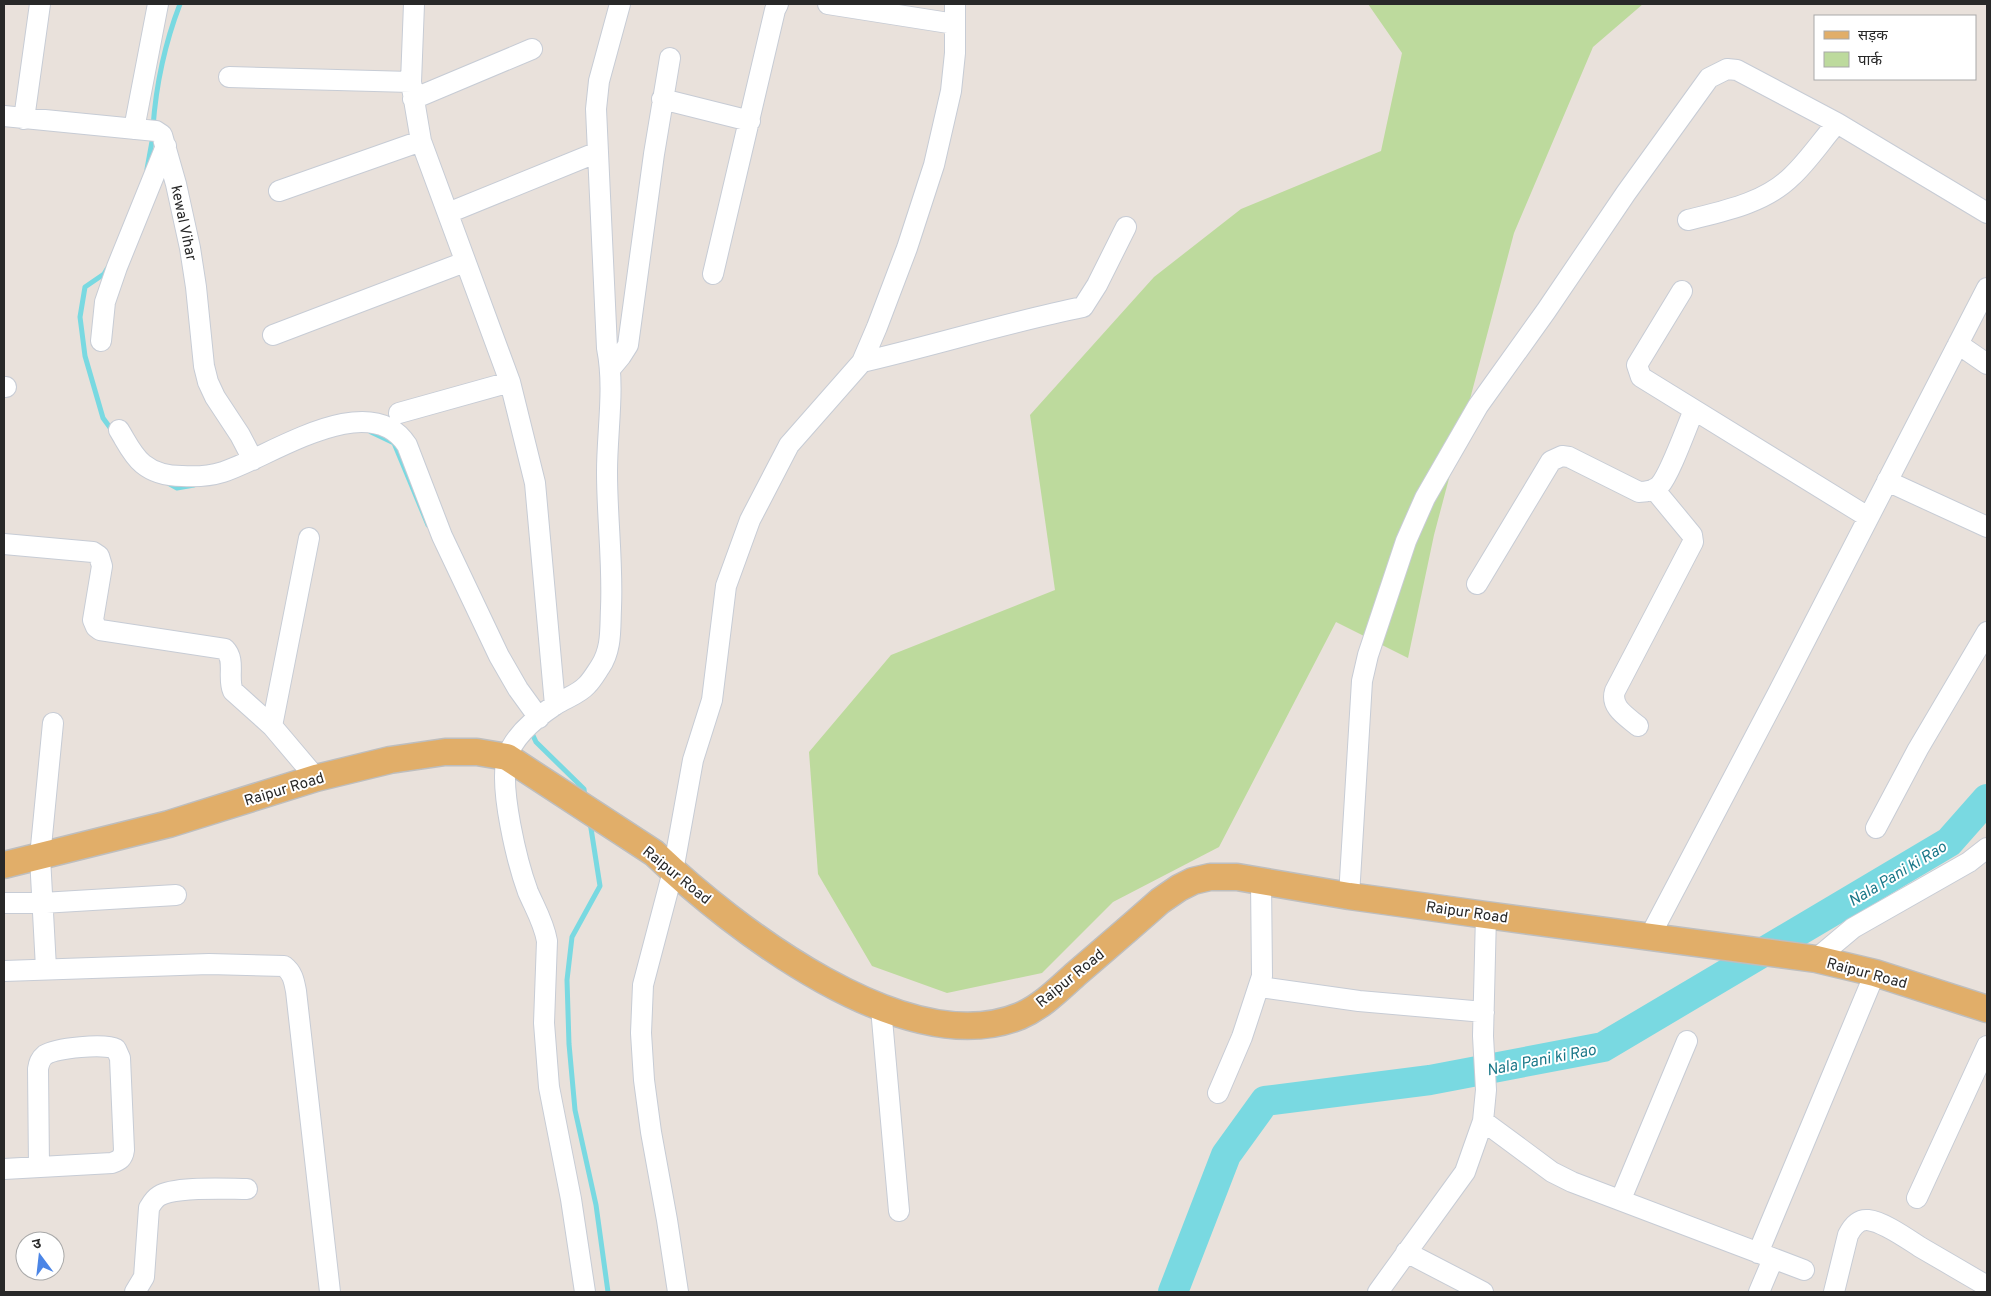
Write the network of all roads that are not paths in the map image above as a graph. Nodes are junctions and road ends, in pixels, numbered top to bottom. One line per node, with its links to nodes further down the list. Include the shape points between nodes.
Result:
1 (40, 4): 15 (street)
2 (158, 4): 18 (street)
3 (414, 4): 12 (street)
4 (620, 4): 20 (street, via 599,81 596,109)
5 (778, 4): 16 (street)
6 (828, 4): 8 (street)
7 (955, 4): 8 (street)
8 (955, 24): 33 (street, via 952,91 934,165 907,248)
9 (532, 49): 12 (street)
10 (670, 58): 13 (street)
11 (229, 77): 12 (street)
12 (412, 91): 19 (street)
13 (662, 100): 16 (street); 35 (street, via 628,345)
14 (4, 116): 15 (street)
15 (24, 119): 18 (street)
16 (750, 121): 27 (street)
17 (1837, 123): 23 (street); 24 (street, via 1793,176 1780,186 1746,204); 63 (street, via 1737,70 1727,69 1708,78 1478,406 1425,498 1406,541 1368,655 1362,681)
18 (151, 134): 31 (street, via 105,302); 40 (street, kewal Vihar, via 190,248 208,382)
19 (421, 141): 21 (street); 22 (street)
20 (598, 152): 22 (street); 35 (street, via 607,348)
21 (279, 191)
22 (448, 213): 26 (street)
23 (1987, 213)
24 (1688, 220)
25 (1126, 227): 33 (street, via 1083,307)
26 (465, 262): 30 (street); 36 (street)
27 (714, 274)
28 (1987, 288): 32 (street)
29 (1682, 291): 37 (street, via 1637,365 1641,377)
30 (273, 336)
31 (101, 341)
32 (1958, 344): 34 (street); 41 (street)
33 (862, 362): 60 (street, via 789,445 750,520 726,586 712,700 693,760)
34 (1987, 364)
35 (611, 368): 49 (street, via 607,473 612,582 610,644 601,666 587,685)
36 (510, 382): 38 (street); 49 (street, via 535,483)
37 (1694, 410): 42 (street, via 1664,480); 43 (street)
38 (399, 413)
39 (119, 430): 40 (street, via 143,464 170,476 216,474)
40 (253, 460): 51 (street, via 307,434 341,423 378,424 401,437 442,536)
41 (1887, 481): 43 (street); 44 (street)
42 (1654, 489): 47 (street, via 1639,492 1569,457 1556,458 1544,471); 53 (street, via 1692,535 1693,542 1615,691 1613,700 1617,708)
43 (1868, 517): 67 (street)
44 (1987, 527)
45 (310, 538): 52 (street)
46 (4, 544): 52 (street, via 99,556 102,566 93,620 96,627 104,631 225,649 231,659 230,685 233,691)
47 (1477, 584)
48 (1987, 632): 56 (street)
49 (555, 705): 51 (street)
50 (53, 723): 58 (street)
51 (532, 724): 54 (street, via 515,743)
52 (272, 726): 55 (street)
53 (1638, 726)
54 (508, 757): 55 (main road, Raipur Road, via 446,752 390,760); 60 (main road, Raipur Road, via 654,853); 92 (street, via 506,789 518,859 547,941 544,1023 549,1087)
55 (316, 778): 58 (main road, Raipur Road, via 169,824)
56 (1876, 828)
57 (1987, 848): 68 (street, via 1970,862 1853,928)
58 (40, 857): 59 (main road, Raipur Road); 65 (street)
59 (4, 865)
60 (673, 871): 73 (main road, Raipur Road, via 758,940 835,986); 93 (street, via 644,985 641,1033 651,1132)
61 (1260, 881): 63 (main road, Raipur Road); 72 (street, via 1263,968); 73 (main road, Raipur Road, via 1210,876 1179,888 1047,1000 1021,1015 993,1024 967,1026 926,1022)
62 (176, 895): 65 (street)
63 (1349, 896): 66 (main road, Raipur Road)
64 (4, 903): 65 (street)
65 (42, 903): 69 (street)
66 (1486, 915): 67 (main road, Raipur Road); 75 (street)
67 (1650, 936): 68 (main road, Raipur Road)
68 (1809, 958): 71 (main road, Raipur Road)
69 (46, 968): 70 (street); 91 (street, via 209,964 284,966 289,970 296,991)
70 (4, 971)
71 (1874, 973): 74 (main road, Raipur Road); 87 (street)
72 (1260, 986): 75 (street, via 1359,1001); 78 (street)
73 (881, 1008): 85 (street)
74 (1987, 1009)
75 (1484, 1012): 79 (street, via 1486,1090)
76 (1687, 1040): 84 (street)
77 (1987, 1046): 83 (street)
78 (1218, 1093)
79 (1483, 1120): 84 (street, via 1552,1172); 86 (street, via 1465,1172)
80 (39, 1167): 80 (street, via 112,1163 123,1157 120,1058 116,1049 108,1046 58,1050 39,1062); 81 (street)
81 (4, 1168)
82 (247, 1189): 90 (street, via 173,1191 153,1201 149,1208 144,1277)
83 (1917, 1198)
84 (1621, 1199): 87 (street)
85 (899, 1211)
86 (1406, 1252): 94 (street); 95 (street)
87 (1765, 1256): 88 (street); 96 (street)
88 (1804, 1270)
89 (1987, 1286): 97 (street, via 1896,1232 1864,1220 1851,1228 1848,1235)
90 (135, 1292)
91 (330, 1292)
92 (585, 1292)
93 (678, 1292)
94 (1378, 1292)
95 (1483, 1292)
96 (1759, 1292)
97 (1834, 1292)

